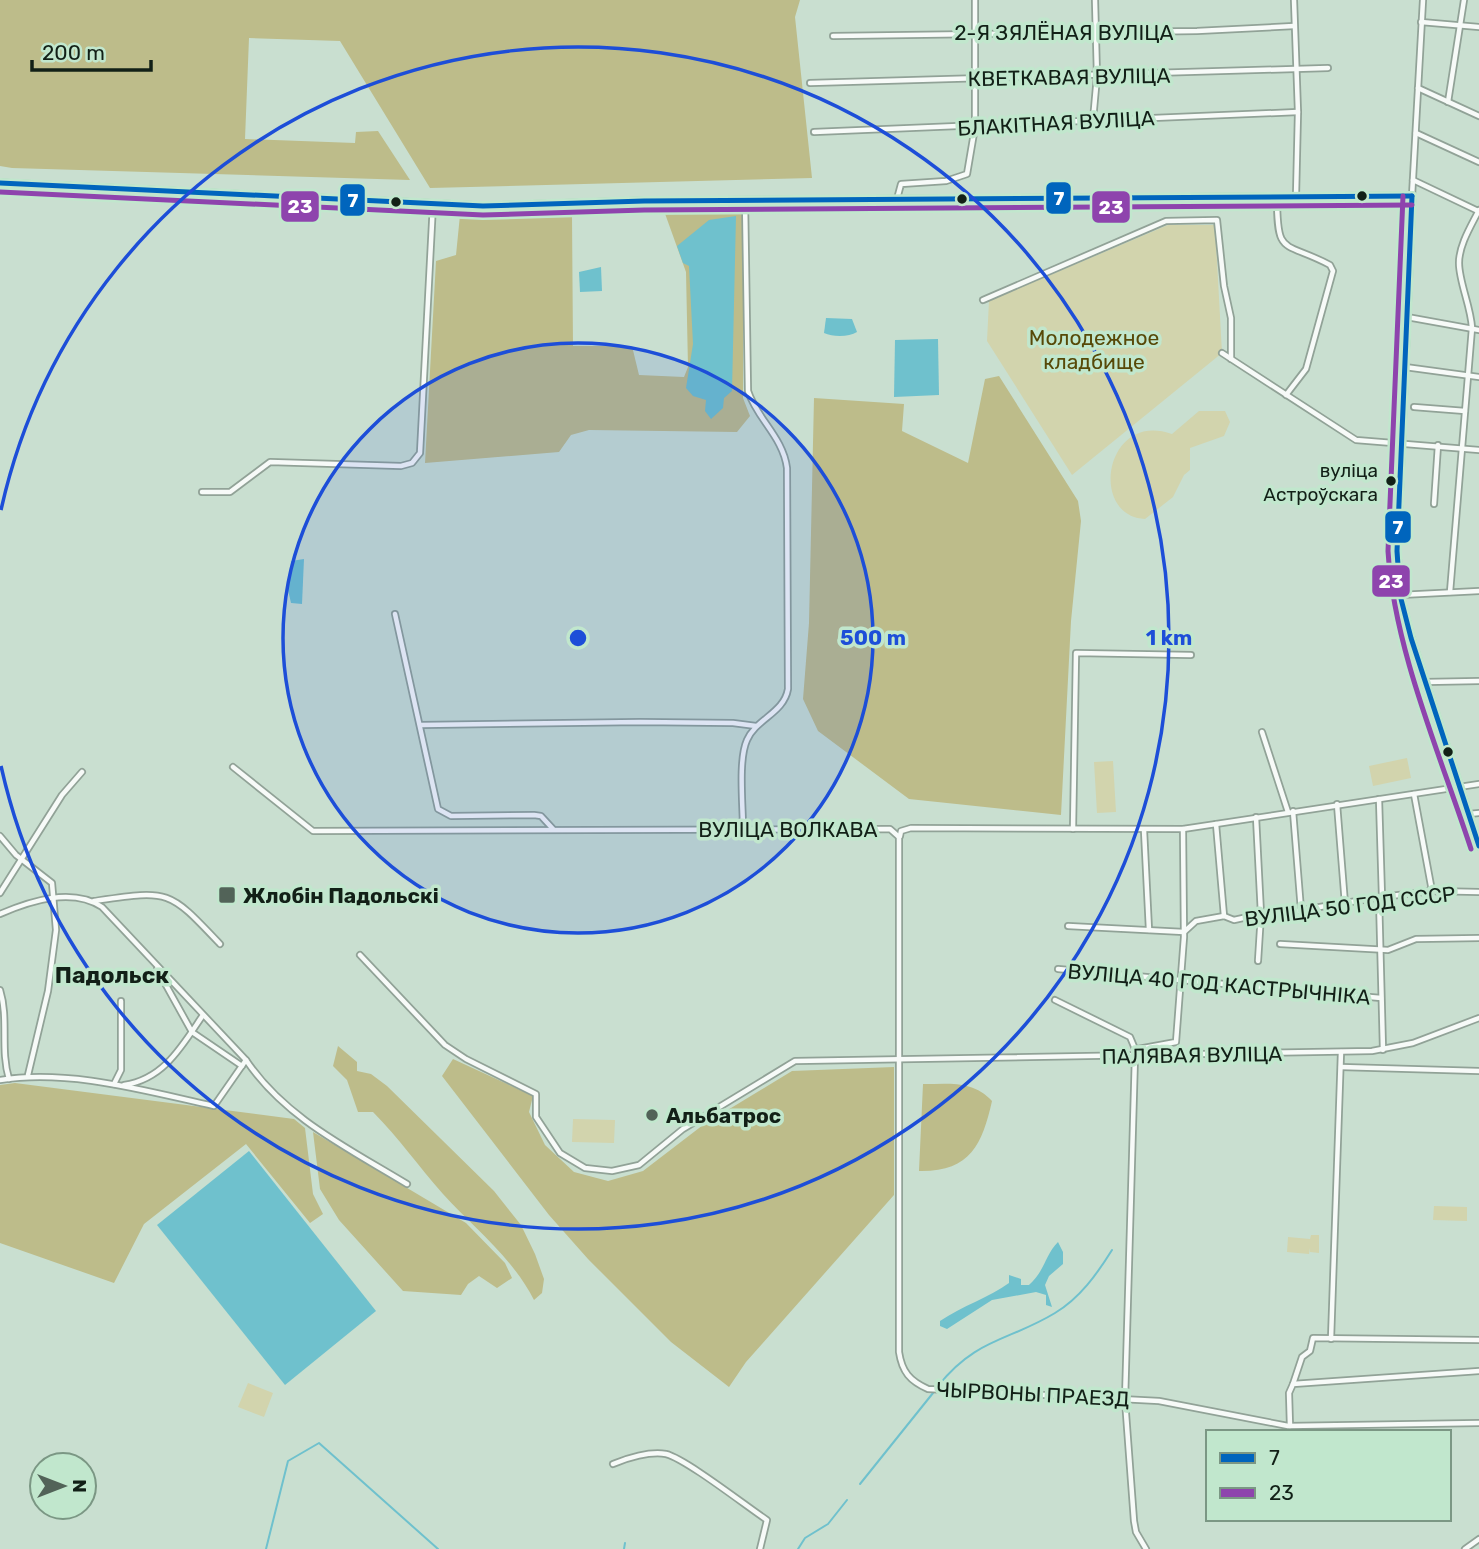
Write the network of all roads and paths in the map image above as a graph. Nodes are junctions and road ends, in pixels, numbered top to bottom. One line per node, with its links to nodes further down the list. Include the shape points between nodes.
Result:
1 (975, 0): 11 (street)
2 (1095, 0): 10 (street)
3 (1294, 0): 7 (street)
4 (1423, 0): 6 (street)
5 (1464, 0): 8 (street)
6 (1422, 22): 8 (street); 18 (street)
7 (1294, 26): 10 (street, 2-Я ЗЯЛЁНАЯ ВУЛІЦА); 14 (street)
8 (1461, 26): 9 (street); 19 (street)
9 (1479, 27)
10 (1096, 30): 11 (street, 2-Я ЗЯЛЁНАЯ ВУЛІЦА); 15 (street)
11 (975, 32): 12 (street, 2-Я ЗЯЛЁНАЯ ВУЛІЦА); 16 (street)
12 (833, 36)
13 (1328, 68): 14 (street, КВЕТКАВАЯ ВУЛІЦА)
14 (1294, 70): 15 (street, КВЕТКАВАЯ ВУЛІЦА); 20 (street)
15 (1097, 75): 16 (street, КВЕТКАВАЯ ВУЛІЦА); 22 (street)
16 (976, 79): 17 (street, КВЕТКАВАЯ ВУЛІЦА); 23 (street)
17 (810, 83)
18 (1418, 88): 19 (street); 25 (street)
19 (1448, 102): 21 (street)
20 (1298, 112): 22 (street, БЛАКІТНАЯ ВУЛІЦА); 30 (street)
21 (1479, 116)
22 (1093, 120): 23 (street, БЛАКІТНАЯ ВУЛІЦА)
23 (975, 127): 24 (street, БЛАКІТНАЯ ВУЛІЦА); 32 (street, via 967,174 946,181 901,184)
24 (814, 132)
25 (1416, 133): 26 (street); 27 (street)
26 (1479, 162)
27 (1413, 180): 31 (street); 35 (street)
28 (0, 183): 34 (main road)
29 (1277, 196): 30 (main road); 32 (main road); 45 (street, via 1279,240 1286,248 1330,265 1333,271 1306,369)
30 (1296, 196): 31 (main road)
31 (1412, 196): 37 (main road)
32 (897, 199): 33 (main road)
33 (746, 200): 34 (main road); 62 (street, via 748,391 783,449 787,468 787,694)
34 (433, 204): 52 (street, via 420,453 416,459 401,466 270,462 230,492)
35 (1479, 211): 38 (street, via 1461,248 1459,265)
36 (983, 300): 41 (street, via 1166,221 1217,220 1231,318)
37 (1407, 317): 38 (street); 42 (main road)
38 (1472, 328): 39 (street); 43 (street)
39 (1479, 330)
40 (1222, 353): 41 (street)
41 (1231, 359): 45 (street)
42 (1405, 367): 43 (street); 48 (main road)
43 (1468, 375): 44 (street); 47 (street)
44 (1479, 377)
45 (1286, 395): 48 (street, via 1356,440)
46 (1414, 407): 47 (street)
47 (1465, 411): 50 (street)
48 (1403, 443): 49 (street); 56 (main road, via 1397,551)
49 (1438, 445): 50 (street); 53 (street)
50 (1462, 448): 51 (street); 55 (street)
51 (1479, 450)
52 (202, 492)
53 (1434, 504)
54 (1479, 591): 55 (street)
55 (1450, 592): 56 (street)
56 (1400, 595): 60 (main road)
57 (395, 614): 61 (street)
58 (1191, 654): 78 (street, via 1076,653)
59 (1479, 681): 60 (street)
60 (1425, 682): 67 (main road)
61 (421, 725): 62 (street, via 654,722); 76 (street, via 438,810 451,816 541,816)
62 (756, 726): 77 (street, via 743,752)
63 (1262, 733): 71 (street)
64 (233, 767): 76 (street, ВУЛІЦА ВОЛКАВА, via 313,831)
65 (82, 772): 84 (street, via 62,794)
66 (1479, 785): 67 (street, ВУЛІЦА ВОЛКАВА)
67 (1460, 788): 68 (street, ВУЛІЦА ВОЛКАВА); 73 (main road)
68 (1414, 794): 69 (street, ВУЛІЦА ВОЛКАВА); 85 (street)
69 (1379, 799): 70 (street, ВУЛІЦА ВОЛКАВА); 88 (street)
70 (1337, 804): 71 (street, ВУЛІЦА ВОЛКАВА); 91 (street)
71 (1290, 812): 74 (street, ВУЛІЦА ВОЛКАВА); 92 (street)
72 (1479, 813): 73 (street)
73 (1469, 814): 83 (main road)
74 (1256, 817): 75 (street, ВУЛІЦА ВОЛКАВА); 94 (street)
75 (1216, 824): 79 (street, ВУЛІЦА ВОЛКАВА); 95 (street)
76 (553, 829): 77 (street, ВУЛІЦА ВОЛКАВА)
77 (743, 829): 82 (street, ВУЛІЦА ВОЛКАВА, via 890,829)
78 (1073, 829): 80 (street, ВУЛІЦА ВОЛКАВА); 82 (street, ВУЛІЦА ВОЛКАВА, via 911,828 901,831)
79 (1183, 829): 80 (street, ВУЛІЦА ВОЛКАВА); 98 (street)
80 (1144, 830): 97 (street)
81 (0, 836): 84 (street)
82 (899, 837): 120 (street, ЧЫРВОНЫ ПРАЕЗД)
83 (1479, 846)
84 (24, 858): 87 (street); 89 (street, via 52,883)
85 (1432, 891): 86 (street, ВУЛІЦА 50 ГОД СССР); 88 (street, ВУЛІЦА 50 ГОД СССР)
86 (1479, 892)
87 (0, 893)
88 (1380, 898): 91 (street, ВУЛІЦА 50 ГОД СССР); 102 (street)
89 (52, 899): 90 (street); 93 (street); 124 (street, via 56,930 48,991)
90 (94, 901): 100 (street, via 164,895 184,905); 105 (street)
91 (1346, 905): 92 (street, ВУЛІЦА 50 ГОД СССР)
92 (1301, 910): 94 (street, ВУЛІЦА 50 ГОД СССР, via 1275,919)
93 (0, 914)
94 (1261, 914): 95 (street, ВУЛІЦА 50 ГОД СССР, via 1234,920); 104 (street)
95 (1224, 916): 98 (street, ВУЛІЦА 50 ГОД СССР, via 1196,921)
96 (1068, 926): 97 (street, ВУЛІЦА 50 ГОД СССР)
97 (1149, 930): 98 (street, ВУЛІЦА 50 ГОД СССР)
98 (1184, 932): 107 (street)
99 (1479, 938): 102 (street, via 1416,939)
100 (220, 944)
101 (1280, 944): 102 (street)
102 (1381, 950): 109 (street)
103 (360, 955): 120 (street, via 445,1045 536,1094 536,1117 560,1153 577,1165 599,1171 639,1165 683,1129 795,1061)
104 (1258, 961)
105 (153, 962): 112 (street); 114 (street)
106 (1058, 969): 107 (street, ВУЛІЦА 40 ГОД КАСТРЫЧНІКА)
107 (1181, 981): 109 (street, ВУЛІЦА 40 ГОД КАСТРЫЧНІКА); 115 (street, via 1176,1042)
108 (0, 990): 125 (street)
109 (1381, 999): 116 (street)
110 (1055, 1000): 115 (street, ВУЛІЦА 40 ГОД КАСТРЫЧНІКА, via 1130,1037)
111 (121, 1002): 127 (street)
112 (203, 1015): 114 (street); 119 (street)
113 (1479, 1018): 116 (street, ПАЛЯВАЯ ВУЛІЦА, via 1425,1040)
114 (192, 1032): 121 (street); 127 (street, via 176,1057 157,1073 139,1083)
115 (1138, 1049): 118 (street)
116 (1383, 1050): 117 (street, ПАЛЯВАЯ ВУЛІЦА)
117 (1341, 1052): 118 (street, ПАЛЯВАЯ ВУЛІЦА); 122 (street)
118 (1137, 1056): 120 (street, ПАЛЯВАЯ ВУЛІЦА); 133 (street)
119 (246, 1060): 121 (street); 128 (street, via 263,1085 299,1118)
120 (900, 1060): 133 (street, ЧЫРВОНЫ ПРАЕЗД, via 899,1352 904,1372 928,1389)
121 (242, 1066): 127 (street, via 214,1106)
122 (1341, 1067): 123 (street); 129 (street)
123 (1479, 1071)
124 (28, 1076): 125 (street); 127 (street)
125 (9, 1079): 126 (street)
126 (0, 1080)
127 (117, 1085)
128 (407, 1184)
129 (1331, 1339): 130 (street); 132 (street, via 1313,1338)
130 (1479, 1340)
131 (1479, 1371): 132 (street)
132 (1293, 1384): 135 (street)
133 (1125, 1400): 135 (street, ЧЫРВОНЫ ПРАЕЗД, via 1183,1404); 139 (street, via 1134,1521)
134 (1479, 1423): 135 (street, ЧЫРВОНЫ ПРАЕЗД)
135 (1290, 1426)
136 (613, 1464): 138 (street, via 658,1454 682,1462 767,1520)
137 (1479, 1539): 140 (street)
138 (760, 1549)
139 (1146, 1549)
140 (1465, 1549)

